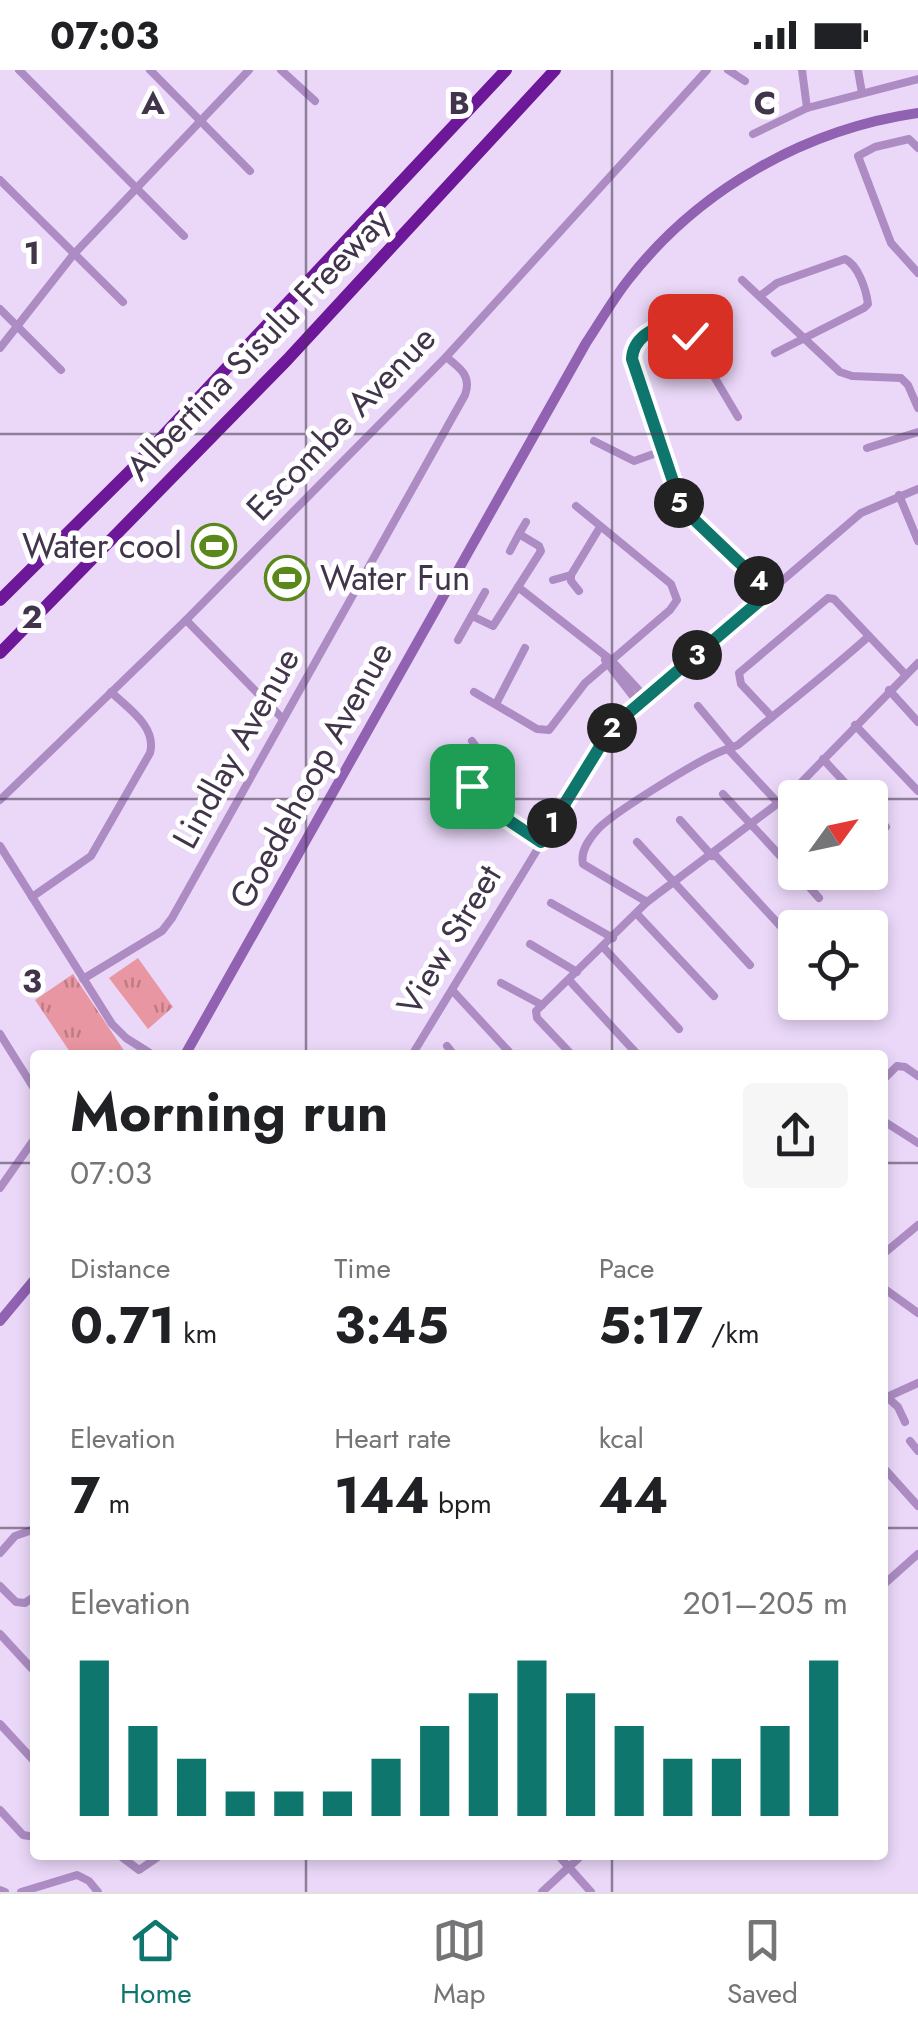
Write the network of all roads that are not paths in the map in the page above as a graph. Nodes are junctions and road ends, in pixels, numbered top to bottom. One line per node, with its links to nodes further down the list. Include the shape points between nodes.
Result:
1 (20, 70): 23 (street)
2 (150, 70): 18 (street)
3 (250, 70): 18 (street)
4 (281, 70): 15 (street)
5 (506, 70): 57 (highway, Albertina Sisulu Freeway)
6 (555, 70): 63 (highway, Albertina Sisulu Freeway, via 287,360)
7 (706, 70): 35 (street, Escombe Avenue)
8 (728, 70): 13 (street)
9 (802, 70): 16 (street)
10 (858, 70): 14 (street)
11 (916, 70): 12 (street)
12 (918, 79): 14 (street)
13 (745, 81)
14 (862, 94): 16 (street)
15 (315, 101)
16 (807, 108): 19 (street)
17 (918, 112): 117 (main road, Goedehoop Avenue, via 853,126 744,176 682,223 627,281)
18 (200, 120): 21 (street); 23 (street)
19 (753, 134)
20 (918, 148): 26 (street, via 909,139 858,156 891,243)
21 (250, 171)
22 (0, 180): 25 (street)
23 (135, 187): 24 (street); 25 (street)
24 (184, 236)
25 (73, 255): 29 (street); 31 (street)
26 (918, 273)
27 (742, 280): 28 (street)
28 (760, 296): 32 (street); 32 (street, via 777,283 851,261 868,304)
29 (123, 302)
30 (0, 308): 31 (street)
31 (18, 326): 33 (street); 36 (street)
32 (803, 340): 34 (street); 37 (street, via 847,375 901,378)
33 (0, 348)
34 (775, 352)
35 (446, 357): 59 (street, Escombe Avenue); 74 (street, Lindlay Avenue, via 464,372 465,395)
36 (61, 370)
37 (918, 408)
38 (738, 418): 42 (street, via 690,336 670,322 655,328 631,356)
39 (918, 432): 41 (street)
40 (594, 441): 42 (street, via 634,461)
41 (867, 448)
42 (662, 451): 56 (street, via 682,508)
43 (917, 493): 44 (street, View Street)
44 (899, 495): 49 (street); 56 (street, View Street, via 861,513)
45 (576, 506): 47 (street)
46 (526, 522): 48 (street)
47 (600, 527): 51 (street); 64 (street, via 670,584 677,600)
48 (519, 534): 50 (street); 53 (street, via 541,550)
49 (918, 541)
50 (510, 552)
51 (571, 575): 52 (street); 54 (street)
52 (554, 580)
53 (518, 587): 58 (street, via 493,626); 64 (street)
54 (579, 590)
55 (485, 592): 58 (street)
56 (770, 592): 70 (street, View Street)
57 (0, 600)
58 (472, 616): 61 (street)
59 (186, 620): 68 (street, Escombe Avenue); 74 (street)
60 (869, 636): 66 (street); 73 (street); 73 (street, via 834,599 824,600 739,673)
61 (458, 640)
62 (525, 648): 71 (street)
63 (0, 653)
64 (607, 660): 70 (street); 71 (street, via 549,730)
65 (918, 663): 66 (street)
66 (905, 674): 67 (street)
67 (890, 690): 75 (street); 76 (street)
68 (112, 692): 84 (street, Escombe Avenue); 96 (street, via 149,730 150,753 91,856)
69 (474, 692): 71 (street)
70 (643, 701): 89 (street, View Street, via 612,727)
71 (496, 704)
72 (698, 706): 78 (street)
73 (772, 717): 78 (street)
74 (283, 719): 107 (street, Lindlay Avenue, via 167,926)
75 (918, 722)
76 (855, 725): 79 (street); 82 (street)
77 (472, 741): 89 (street, via 480,752 474,794)
78 (730, 748): 85 (street); 98 (street, via 600,827 583,850 587,868)
79 (823, 759): 80 (street); 81 (street)
80 (806, 780)
81 (842, 780)
82 (918, 792)
83 (723, 794): 88 (street)
84 (0, 800)
85 (778, 803)
86 (778, 805): 88 (street)
87 (680, 820): 93 (street)
88 (753, 826): 92 (street); 93 (street)
89 (541, 842): 110 (street, View Street)
90 (637, 842): 94 (street)
91 (0, 846): 96 (street)
92 (778, 853)
93 (713, 855): 94 (street); 101 (street)
94 (673, 884): 98 (street); 105 (street)
95 (812, 890): 97 (street)
96 (32, 897): 107 (street)
97 (819, 898)
98 (647, 902): 100 (street)
99 (551, 903): 102 (street)
100 (638, 914): 102 (street); 111 (street)
101 (778, 924)
102 (613, 938): 104 (street)
103 (530, 944): 106 (street)
104 (604, 948): 106 (street); 113 (street)
105 (750, 965)
106 (577, 972): 108 (street)
107 (83, 979): 116 (street, via 116,1029)
108 (570, 980): 112 (street); 122 (street)
109 (501, 983): 112 (street)
110 (452, 990): 118 (street, View Street); 120 (street)
111 (714, 996)
112 (542, 1005): 121 (street, via 537,1018)
113 (679, 1029)
114 (0, 1034): 125 (street)
115 (447, 1046): 119 (street)
116 (146, 1050)
117 (188, 1050)
118 (415, 1050)
119 (450, 1050)
120 (507, 1050)
121 (567, 1050)
122 (633, 1050)
123 (888, 1075): 124 (street, via 897,1066)
124 (918, 1076)
125 (30, 1082)
126 (888, 1124): 127 (street)
127 (918, 1144)
128 (30, 1145): 129 (street)
129 (0, 1188)
130 (918, 1225): 131 (street)
131 (888, 1249)
132 (30, 1285): 135 (main road)
133 (888, 1291): 134 (street)
134 (918, 1313)
135 (0, 1320)
136 (918, 1383): 137 (street)
137 (888, 1393)
138 (888, 1397): 139 (street)
139 (905, 1422)
140 (910, 1441): 141 (street)
141 (918, 1452)
142 (888, 1471): 143 (street)
143 (914, 1495): 144 (street)
144 (918, 1506)
145 (30, 1531): 146 (street)
146 (0, 1553)
147 (918, 1554): 148 (street)
148 (888, 1581)
149 (0, 1586): 150 (street, via 16,1602)
150 (30, 1599)
151 (0, 1636): 152 (street)
152 (30, 1667)
153 (0, 1724): 154 (street)
154 (30, 1757)
155 (0, 1810): 156 (street)
156 (30, 1836)
157 (124, 1860): 158 (street, via 140,1870)
158 (154, 1860)
159 (563, 1860): 161 (street)
160 (577, 1860): 161 (street)
161 (569, 1867): 164 (street); 165 (street)
162 (20, 1892): 163 (street, via 76,1874)
163 (98, 1892)
164 (542, 1892)
165 (591, 1892)

